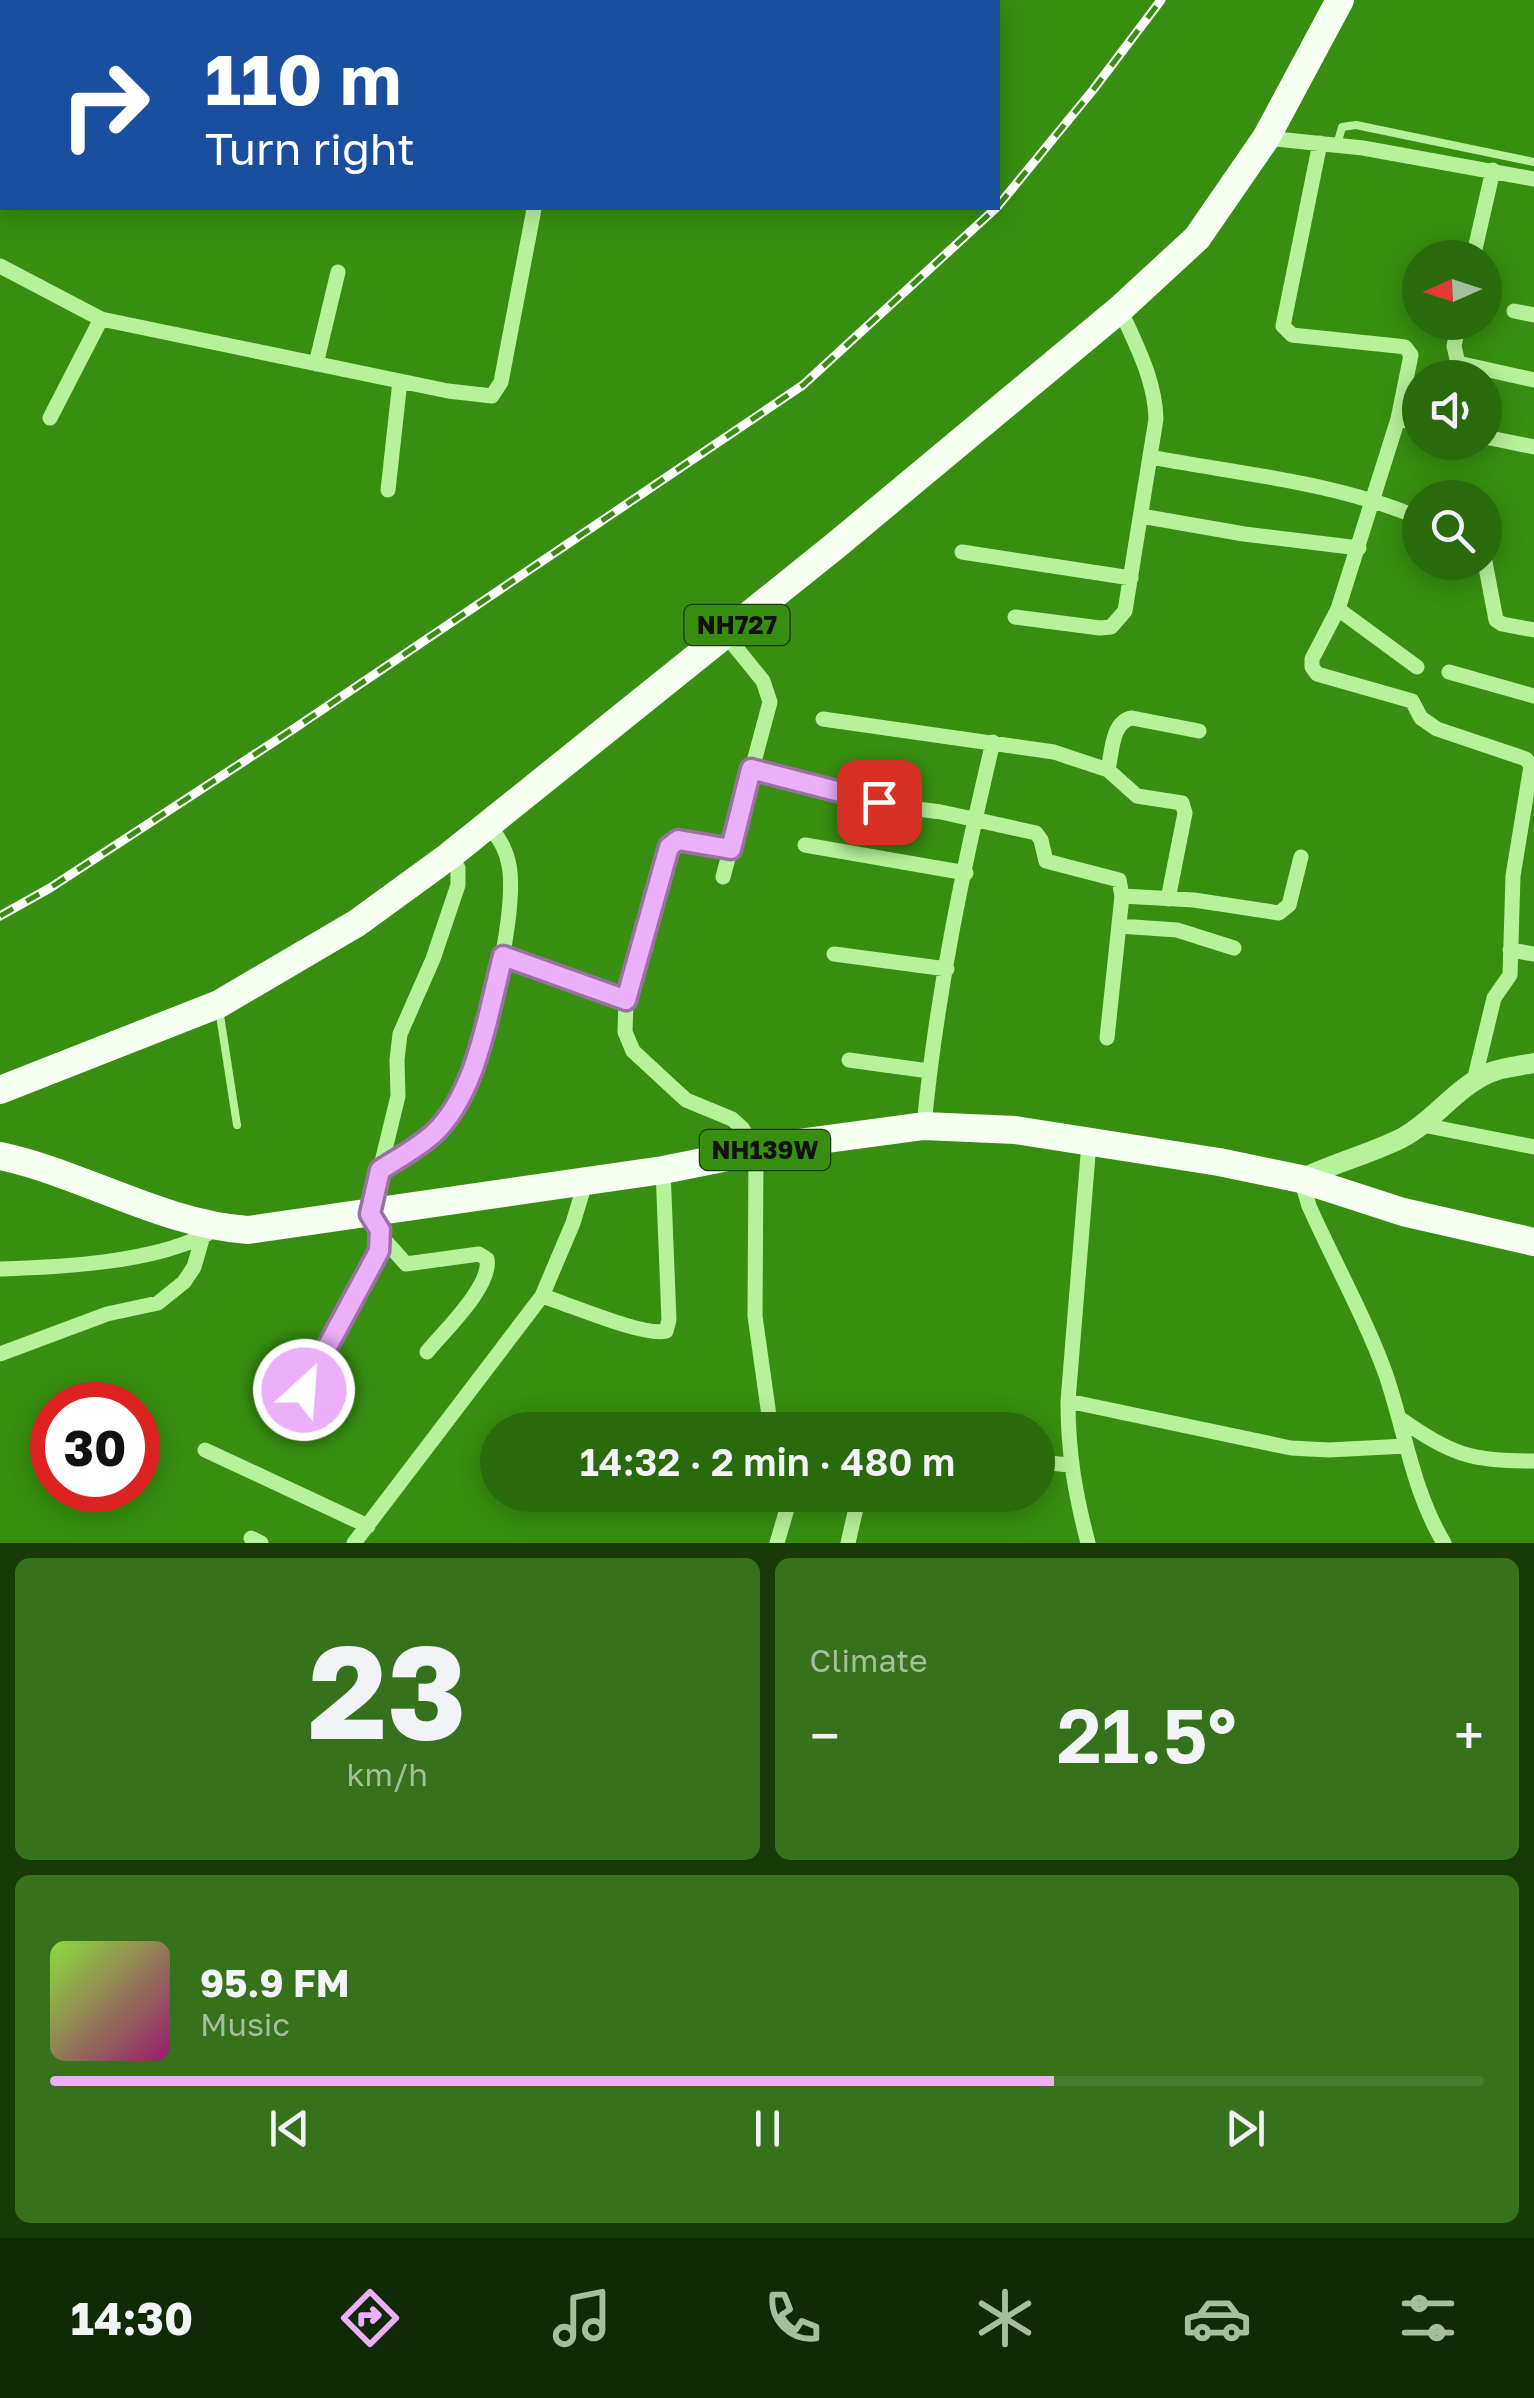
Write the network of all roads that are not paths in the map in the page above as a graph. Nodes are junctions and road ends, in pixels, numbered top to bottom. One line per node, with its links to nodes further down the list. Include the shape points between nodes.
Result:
1 (1340, 0): 2 (highway, NH727)
2 (1266, 138): 3 (street); 11 (highway, NH727, via 1196,238)
3 (1328, 144): 4 (lane, via 1342,127 1356,125); 5 (street); 20 (street, via 1284,330 1405,348 1411,360)
4 (1534, 162)
5 (1493, 170): 6 (street); 8 (street)
6 (1534, 178)
7 (534, 210): 18 (street, via 496,395)
8 (1478, 240)
9 (0, 266): 14 (street)
10 (338, 272): 16 (street)
11 (1120, 309): 24 (street, via 1156,397); 36 (highway, NH727)
12 (1514, 311): 13 (street)
13 (1534, 315)
14 (100, 320): 16 (street); 19 (street)
15 (1455, 340): 17 (street, via 1458,363)
16 (316, 364): 18 (street)
17 (1534, 380)
18 (400, 381): 25 (street)
19 (50, 418)
20 (1398, 419): 21 (street); 26 (street)
21 (1402, 420)
22 (1502, 440): 23 (street)
23 (1534, 447)
24 (1150, 457): 26 (street); 28 (street)
25 (388, 490)
26 (1374, 499): 27 (street); 29 (street)
27 (1402, 511)
28 (1141, 516): 29 (street); 31 (street)
29 (1360, 548): 33 (street)
30 (962, 552): 31 (street)
31 (1131, 578): 34 (street, via 1125,612 1111,627)
32 (1488, 580): 35 (street, via 1496,620)
33 (1338, 608): 37 (street); 47 (street, via 1312,659 1314,671 1412,700 1436,729 1526,760 1532,771)
34 (1014, 617)
35 (1534, 630)
36 (725, 634): 43 (street, via 770,694); 46 (highway, NH727)
37 (1417, 667)
38 (1449, 672): 39 (street)
39 (1534, 696)
40 (823, 719): 42 (street)
41 (1200, 731): 44 (street, via 1124,719)
42 (993, 742): 44 (street); 45 (street)
43 (751, 769): 45 (street, via 901,808); 49 (street)
44 (1108, 770): 55 (street, via 1137,796 1184,805)
45 (975, 818): 52 (street); 54 (street, via 1036,833 1046,862 1114,878)
46 (488, 824): 50 (highway, NH727); 61 (street, via 510,869)
47 (1527, 833): 58 (street, via 1513,876)
48 (806, 845): 52 (street)
49 (731, 849): 53 (street); 63 (street, via 678,840 669,847)
50 (449, 856): 64 (highway, NH727, via 341,934); 78 (street, via 458,868 458,885 400,1034 398,1096)
51 (1301, 856): 55 (street, via 1289,904 1280,913)
52 (966, 874): 62 (street)
53 (724, 877)
54 (1122, 896): 55 (street); 56 (street)
55 (1168, 899)
56 (1119, 926): 57 (street, via 1177,930); 65 (street)
57 (1234, 948)
58 (1510, 950): 60 (street); 69 (street, via 1510,975 1494,998)
59 (834, 954): 62 (street)
60 (1534, 954)
61 (503, 956): 63 (street); 78 (street, via 460,1099 433,1134)
62 (946, 969): 68 (street)
63 (626, 1000): 76 (street, via 624,1032 633,1050 686,1100 732,1119)
64 (219, 1004): 70 (highway, NH727); 71 (lane)
65 (1107, 1038)
66 (849, 1060): 68 (street)
67 (1534, 1064): 69 (street, via 1493,1070)
68 (929, 1071): 73 (street)
69 (1474, 1081): 72 (street)
70 (0, 1090)
71 (236, 1125)
72 (1423, 1125): 75 (street); 80 (street)
73 (924, 1126): 74 (highway, NH139W, via 1016,1130); 76 (highway, NH139W)
74 (1089, 1143): 80 (highway, NH139W); 89 (street)
75 (1534, 1147)
76 (756, 1151): 79 (highway, NH139W); 90 (street, via 756,1316)
77 (0, 1156): 83 (highway, NH139W, via 56,1170)
78 (380, 1170): 82 (street)
79 (663, 1170): 81 (highway, NH139W); 86 (street, via 666,1331 634,1328)
80 (1301, 1179): 84 (highway, NH139W, via 1403,1212); 92 (street)
81 (586, 1180): 82 (highway, NH139W); 86 (street)
82 (376, 1225): 83 (highway, NH139W); 87 (street, via 406,1264 478,1254 489,1264 476,1294); 91 (street, via 374,1262 304,1390 306,1404)
83 (210, 1232): 85 (street, via 103,1262); 88 (street, via 184,1282 158,1303 107,1314)
84 (1534, 1242)
85 (0, 1269)
86 (542, 1296): 100 (street)
87 (427, 1352)
88 (0, 1354)
89 (1068, 1401): 93 (street, via 1292,1448); 97 (street)
90 (769, 1412)
91 (324, 1415)
92 (1399, 1418): 93 (street); 95 (street, via 1467,1457)
93 (1406, 1446): 105 (street)
94 (205, 1450): 100 (street)
95 (1534, 1461)
96 (1055, 1464): 97 (street)
97 (1070, 1465): 104 (street)
98 (786, 1512): 102 (street)
99 (855, 1512): 103 (street)
100 (368, 1526): 101 (street)
101 (354, 1543)
102 (777, 1543)
103 (848, 1543)
104 (1088, 1543)
105 (1444, 1543)

